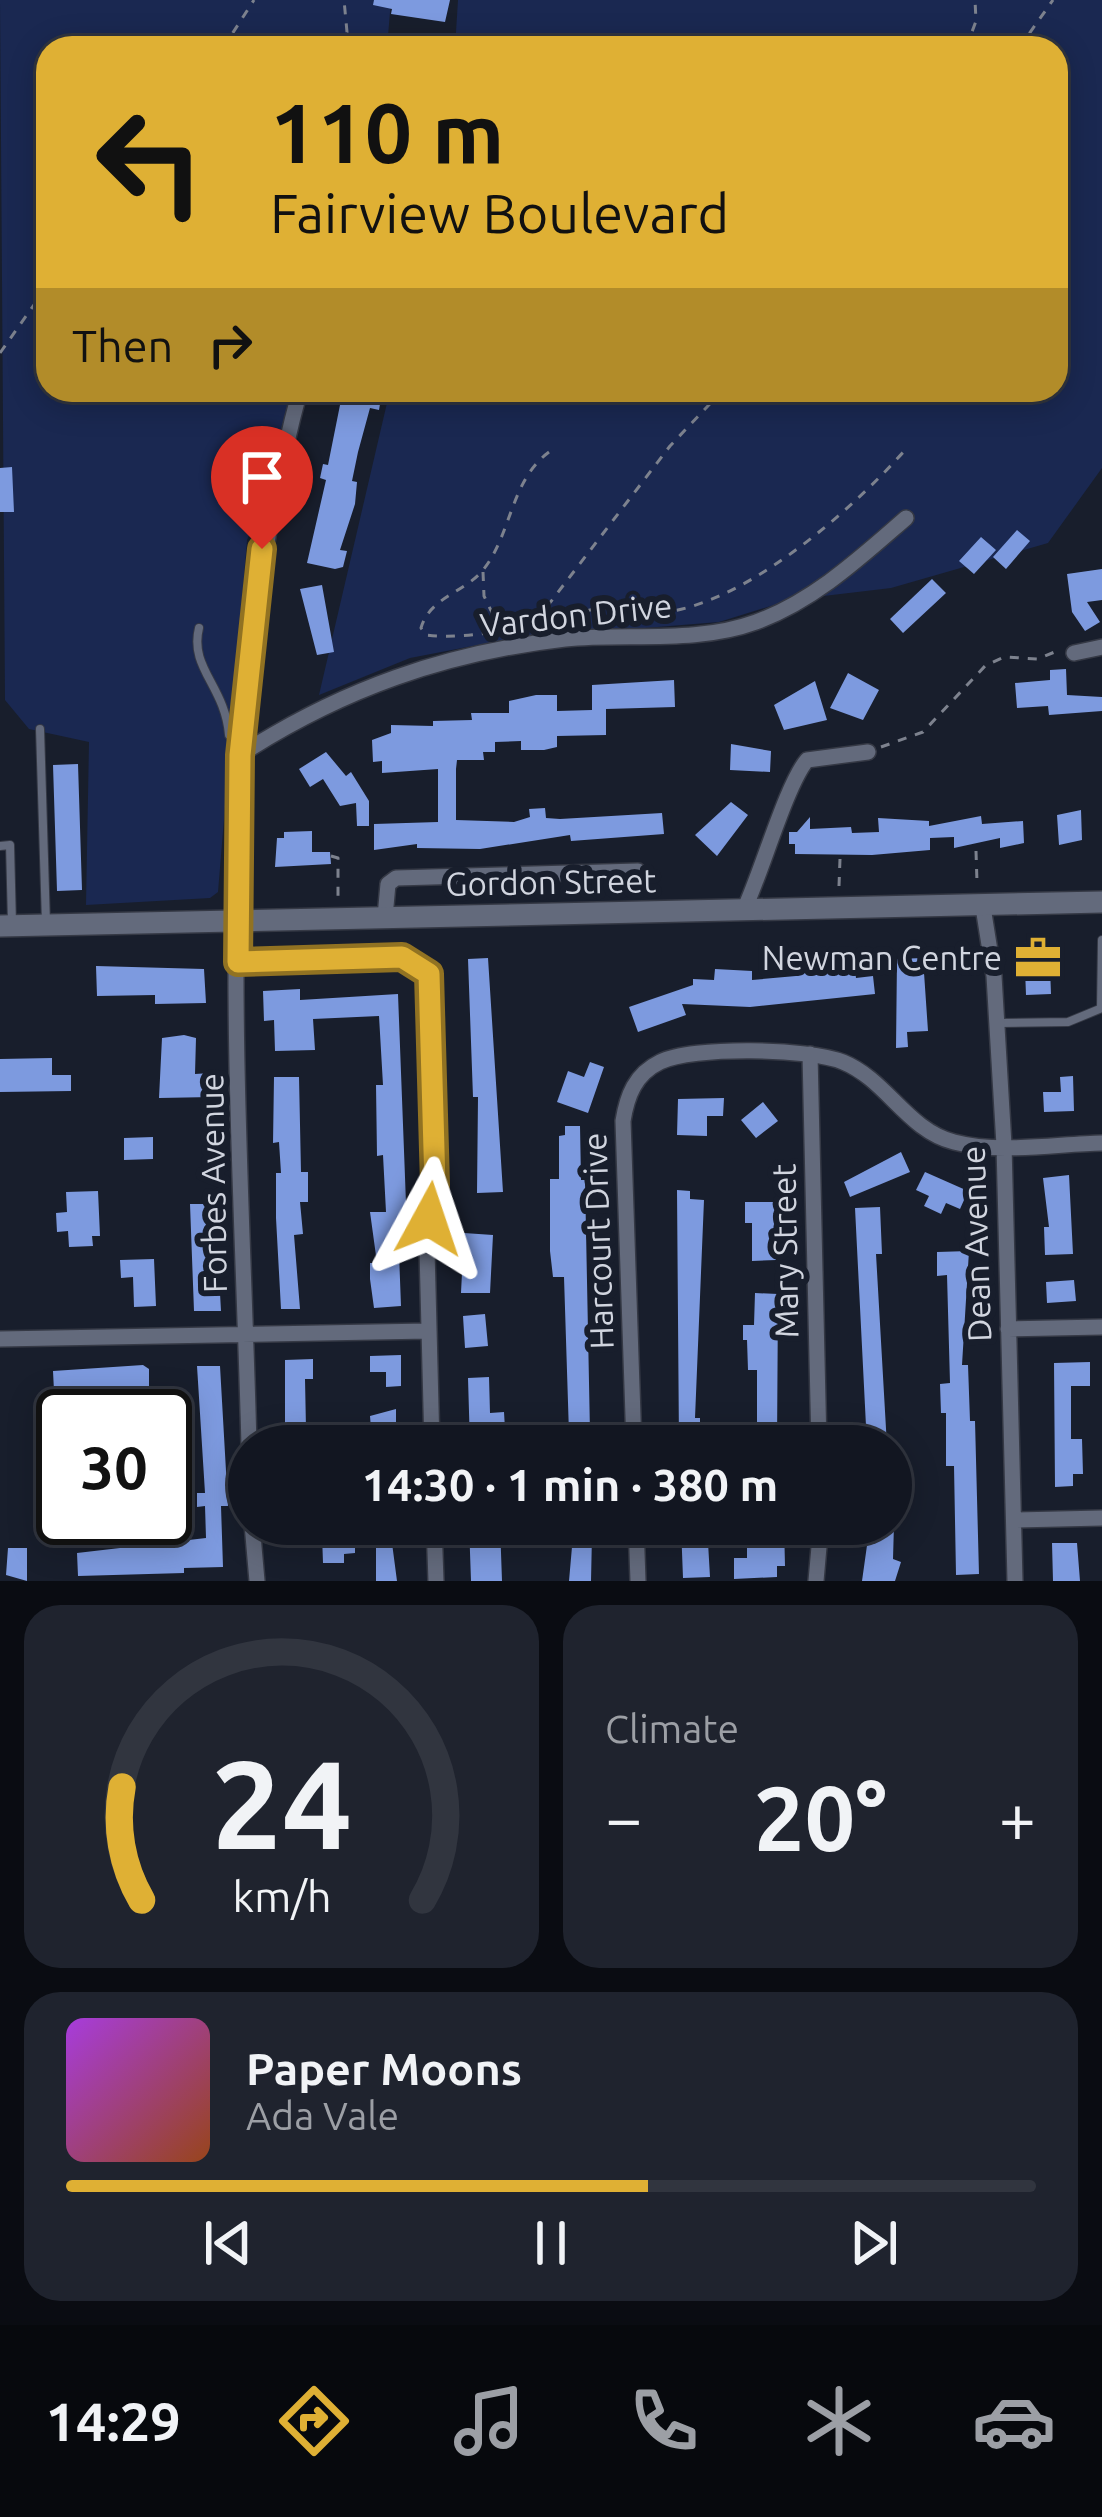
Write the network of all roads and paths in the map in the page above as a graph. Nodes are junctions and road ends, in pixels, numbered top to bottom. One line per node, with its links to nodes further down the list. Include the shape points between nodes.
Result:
1 (254, 0): 5 (path)
2 (344, 0): 6 (path)
3 (975, 0): 7 (path)
4 (1053, 0): 8 (path)
5 (231, 36)
6 (345, 36)
7 (970, 36)
8 (1028, 36)
9 (36, 302): 10 (path)
10 (0, 353)
11 (297, 402): 24 (street, Forbes Avenue, via 262,549)
12 (712, 402): 17 (path)
13 (906, 449): 17 (path, via 836,522 764,572 698,604 672,612 597,608)
14 (549, 452): 16 (path, via 522,484)
15 (907, 518): 21 (street, Vardon Drive, via 833,579 758,621 709,633)
16 (483, 570): 19 (path, via 484,596); 19 (path, via 425,612 421,628 435,636)
17 (534, 623): 19 (path); 21 (path)
18 (199, 628): 24 (lane, via 197,658 226,705 229,735)
19 (500, 628)
20 (1102, 647): 22 (street)
21 (516, 648): 26 (street, Vardon Drive, via 427,663 367,684)
22 (1074, 653): 25 (path, via 1004,657 985,666 923,732)
23 (40, 729): 41 (lane)
24 (242, 736): 26 (street, Forbes Avenue)
25 (868, 752): 37 (street, via 807,760 795,775)
26 (240, 755): 39 (street, Forbes Avenue)
27 (0, 846): 40 (lane, via 10,845)
28 (976, 850): 32 (path)
29 (331, 856): 34 (path, via 338,858)
30 (840, 859): 33 (path)
31 (638, 871): 38 (street, via 396,878 388,884)
32 (977, 882)
33 (839, 886)
34 (338, 902)
35 (1102, 902): 36 (main road, Gordon Street)
36 (983, 907): 37 (main road, Gordon Street); 45 (street, Dean Avenue)
37 (743, 912): 38 (main road, Gordon Street)
38 (385, 917): 39 (main road, Gordon Street)
39 (236, 919): 41 (main road, Gordon Street); 43 (street, Forbes Avenue)
40 (6, 925): 41 (main road, Gordon Street)
41 (46, 925)
42 (1102, 940): 44 (lane)
43 (238, 962): 51 (street, via 402,957 429,974 435,1185); 52 (street, Forbes Avenue)
44 (1102, 1008): 45 (lane, via 1068,1022)
45 (997, 1023): 48 (street, Dean Avenue)
46 (810, 1054): 48 (street, Harcourt Drive, via 843,1062 951,1142); 56 (street, Harcourt Drive, via 683,1053 658,1062 628,1096); 57 (street, Mary Street)
47 (1102, 1143): 48 (street, Harcourt Drive)
48 (1004, 1145): 50 (street, Dean Avenue)
49 (1102, 1328): 50 (street)
50 (1008, 1329): 59 (street, Dean Avenue)
51 (428, 1330): 52 (street); 55 (street)
52 (247, 1334): 53 (street); 54 (street, Forbes Avenue)
53 (0, 1339)
54 (249, 1425)
55 (431, 1425)
56 (633, 1425)
57 (819, 1425)
58 (1102, 1517): 59 (street)
59 (1013, 1520): 68 (street, Dean Avenue)
60 (253, 1545): 64 (street)
61 (435, 1545): 65 (street)
62 (637, 1545): 66 (street)
63 (819, 1545): 67 (street)
64 (257, 1581)
65 (436, 1581)
66 (638, 1581)
67 (816, 1581)
68 (1015, 1581)

